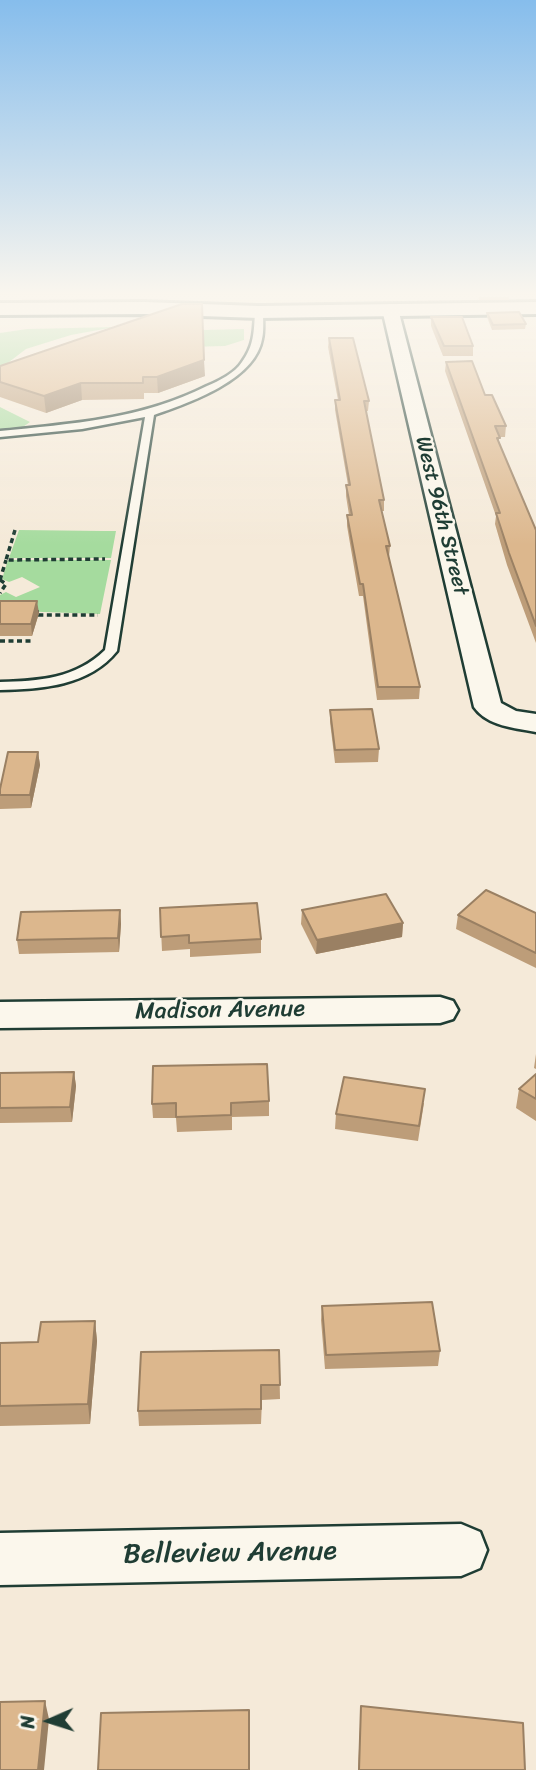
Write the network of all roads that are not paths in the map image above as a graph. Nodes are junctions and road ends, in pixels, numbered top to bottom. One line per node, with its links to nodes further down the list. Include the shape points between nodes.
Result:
1 (221, 380): 3 (lane, via 186,401)
2 (407, 380): 6 (street, West 96th Street, via 488,707)
3 (150, 413): 4 (lane, via 90,425); 5 (lane, via 111,651 80,675)
4 (0, 434)
5 (0, 686)
6 (536, 723)
7 (440, 1010): 8 (street, Madison Avenue)
8 (0, 1015)
9 (461, 1550): 10 (street, Belleview Avenue)
10 (0, 1559)

